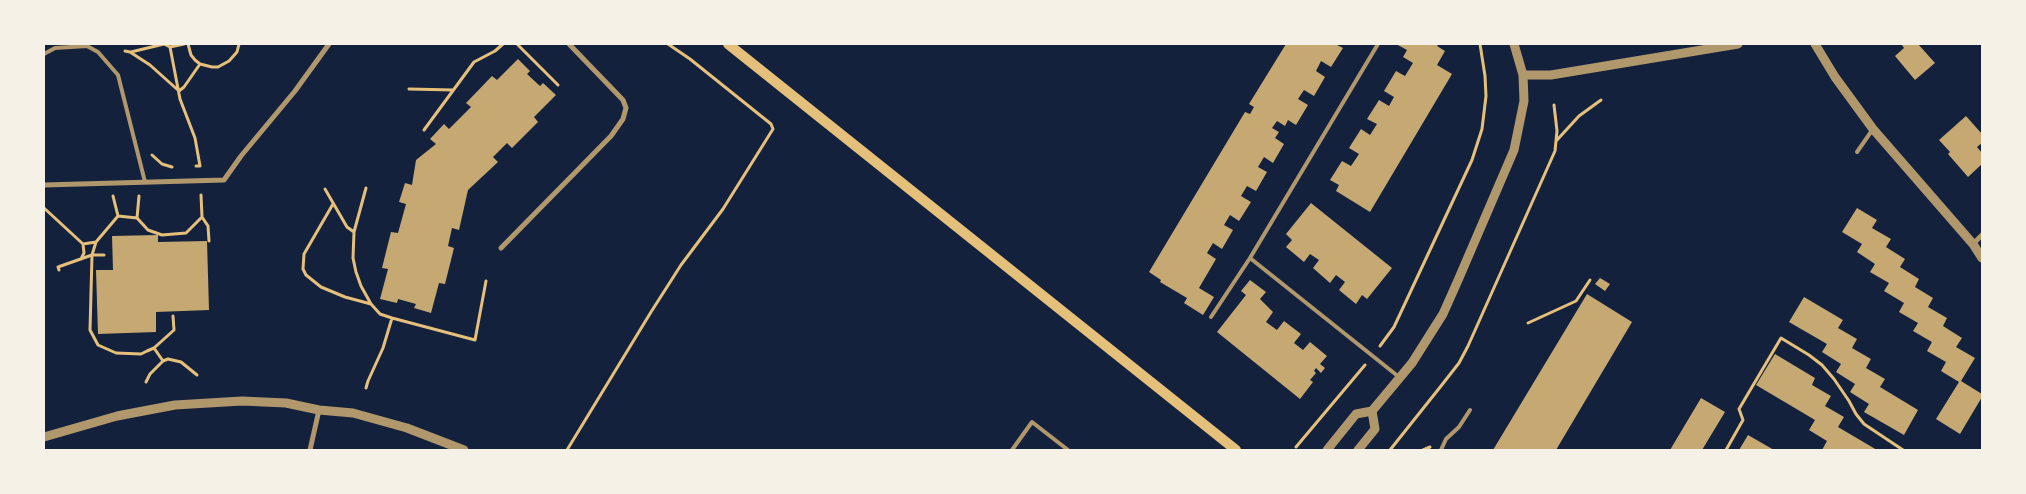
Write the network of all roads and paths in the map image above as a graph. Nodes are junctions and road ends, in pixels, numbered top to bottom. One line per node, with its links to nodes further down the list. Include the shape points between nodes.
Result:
1 (165, 44): 15 (path); 17 (path)
2 (186, 44): 15 (path); 19 (path)
3 (239, 44): 19 (path, via 234,57 224,65)
4 (329, 44): 34 (street, via 224,180)
5 (503, 44): 23 (path, via 474,62)
6 (517, 44): 21 (path)
7 (569, 44): 52 (street, via 624,100 623,119 611,136)
8 (668, 44): 80 (path, via 771,124 773,129 723,209 681,265)
9 (728, 44): 83 (main road)
10 (1378, 44): 55 (lane)
11 (1480, 44): 67 (path, via 1486,96 1482,129 1472,160 1394,328)
12 (1514, 44): 20 (street)
13 (1738, 44): 20 (street, via 1551,75)
14 (1815, 44): 27 (street)
15 (170, 47): 24 (path)
16 (125, 51): 17 (path)
17 (130, 52): 24 (path, via 160,72)
18 (44, 54): 34 (lane, via 56,48 87,46 98,52 118,75)
19 (200, 64): 24 (path)
20 (1523, 75): 70 (street, via 1524,101 1514,150 1498,192 1442,314 1428,340)
21 (558, 85)
22 (409, 89): 23 (path)
23 (453, 90): 28 (path)
24 (179, 91): 33 (path, via 200,166)
25 (1601, 100): 29 (path, via 1579,116)
26 (1554, 105): 29 (path)
27 (1873, 129): 31 (lane); 51 (street)
28 (424, 130)
29 (1557, 141): 86 (path, via 1549,166 1468,346)
30 (149, 150): 32 (path, via 162,164)
31 (1857, 152)
32 (182, 166)
33 (191, 166)
34 (145, 182): 35 (street)
35 (110, 183): 36 (street); 43 (path)
36 (44, 184)
37 (366, 188): 46 (path)
38 (325, 189): 41 (path)
39 (201, 195): 44 (path)
40 (139, 196): 45 (path)
41 (333, 204): 46 (path, via 347,227); 61 (path, via 304,254 303,269 312,282 321,287)
42 (44, 208): 50 (path)
43 (118, 216): 45 (path); 48 (path)
44 (202, 217): 45 (path, via 186,233 162,235 148,230); 49 (path, via 208,226)
45 (137, 218)
46 (354, 232): 61 (path, via 356,272)
47 (1982, 235): 51 (street)
48 (96, 242): 50 (path); 53 (path)
49 (209, 242)
50 (83, 244): 57 (path)
51 (1972, 244): 56 (street)
52 (501, 248)
53 (92, 255): 54 (path); 57 (path); 66 (path, via 90,330 98,345 116,353 141,354)
54 (104, 255)
55 (1250, 258): 63 (lane); 67 (lane)
56 (1982, 258)
57 (81, 259): 58 (path, via 58,267)
58 (58, 270)
59 (1590, 280): 65 (path, via 1576,301)
60 (486, 281): 64 (path, via 475,340)
61 (371, 304): 64 (path, via 380,314)
62 (173, 316): 66 (path, via 174,330)
63 (1211, 317)
64 (392, 318): 72 (path)
65 (1528, 323)
66 (154, 348): 68 (path)
67 (1372, 355): 70 (lane); 77 (path)
68 (163, 361): 69 (path, via 181,362); 71 (path)
69 (197, 375)
70 (1400, 378): 75 (street)
71 (146, 382)
72 (366, 388)
73 (319, 410): 76 (street, via 269,402 202,402 117,416); 78 (street); 79 (street, via 353,413 407,428)
74 (1470, 410): 87 (lane)
75 (1372, 411): 84 (street, via 1356,414); 85 (street, via 1375,429)
76 (44, 437)
77 (1296, 447)
78 (310, 450)
79 (464, 450)
80 (567, 450)
81 (1012, 450): 82 (lane, via 1032,422)
82 (1068, 450)
83 (1236, 450)
84 (1327, 450)
85 (1358, 450)
86 (1390, 450)
87 (1441, 450)
88 (1726, 450): 89 (path, via 1743,420 1739,409 1781,338 1822,365 1864,424)
89 (1904, 450)

